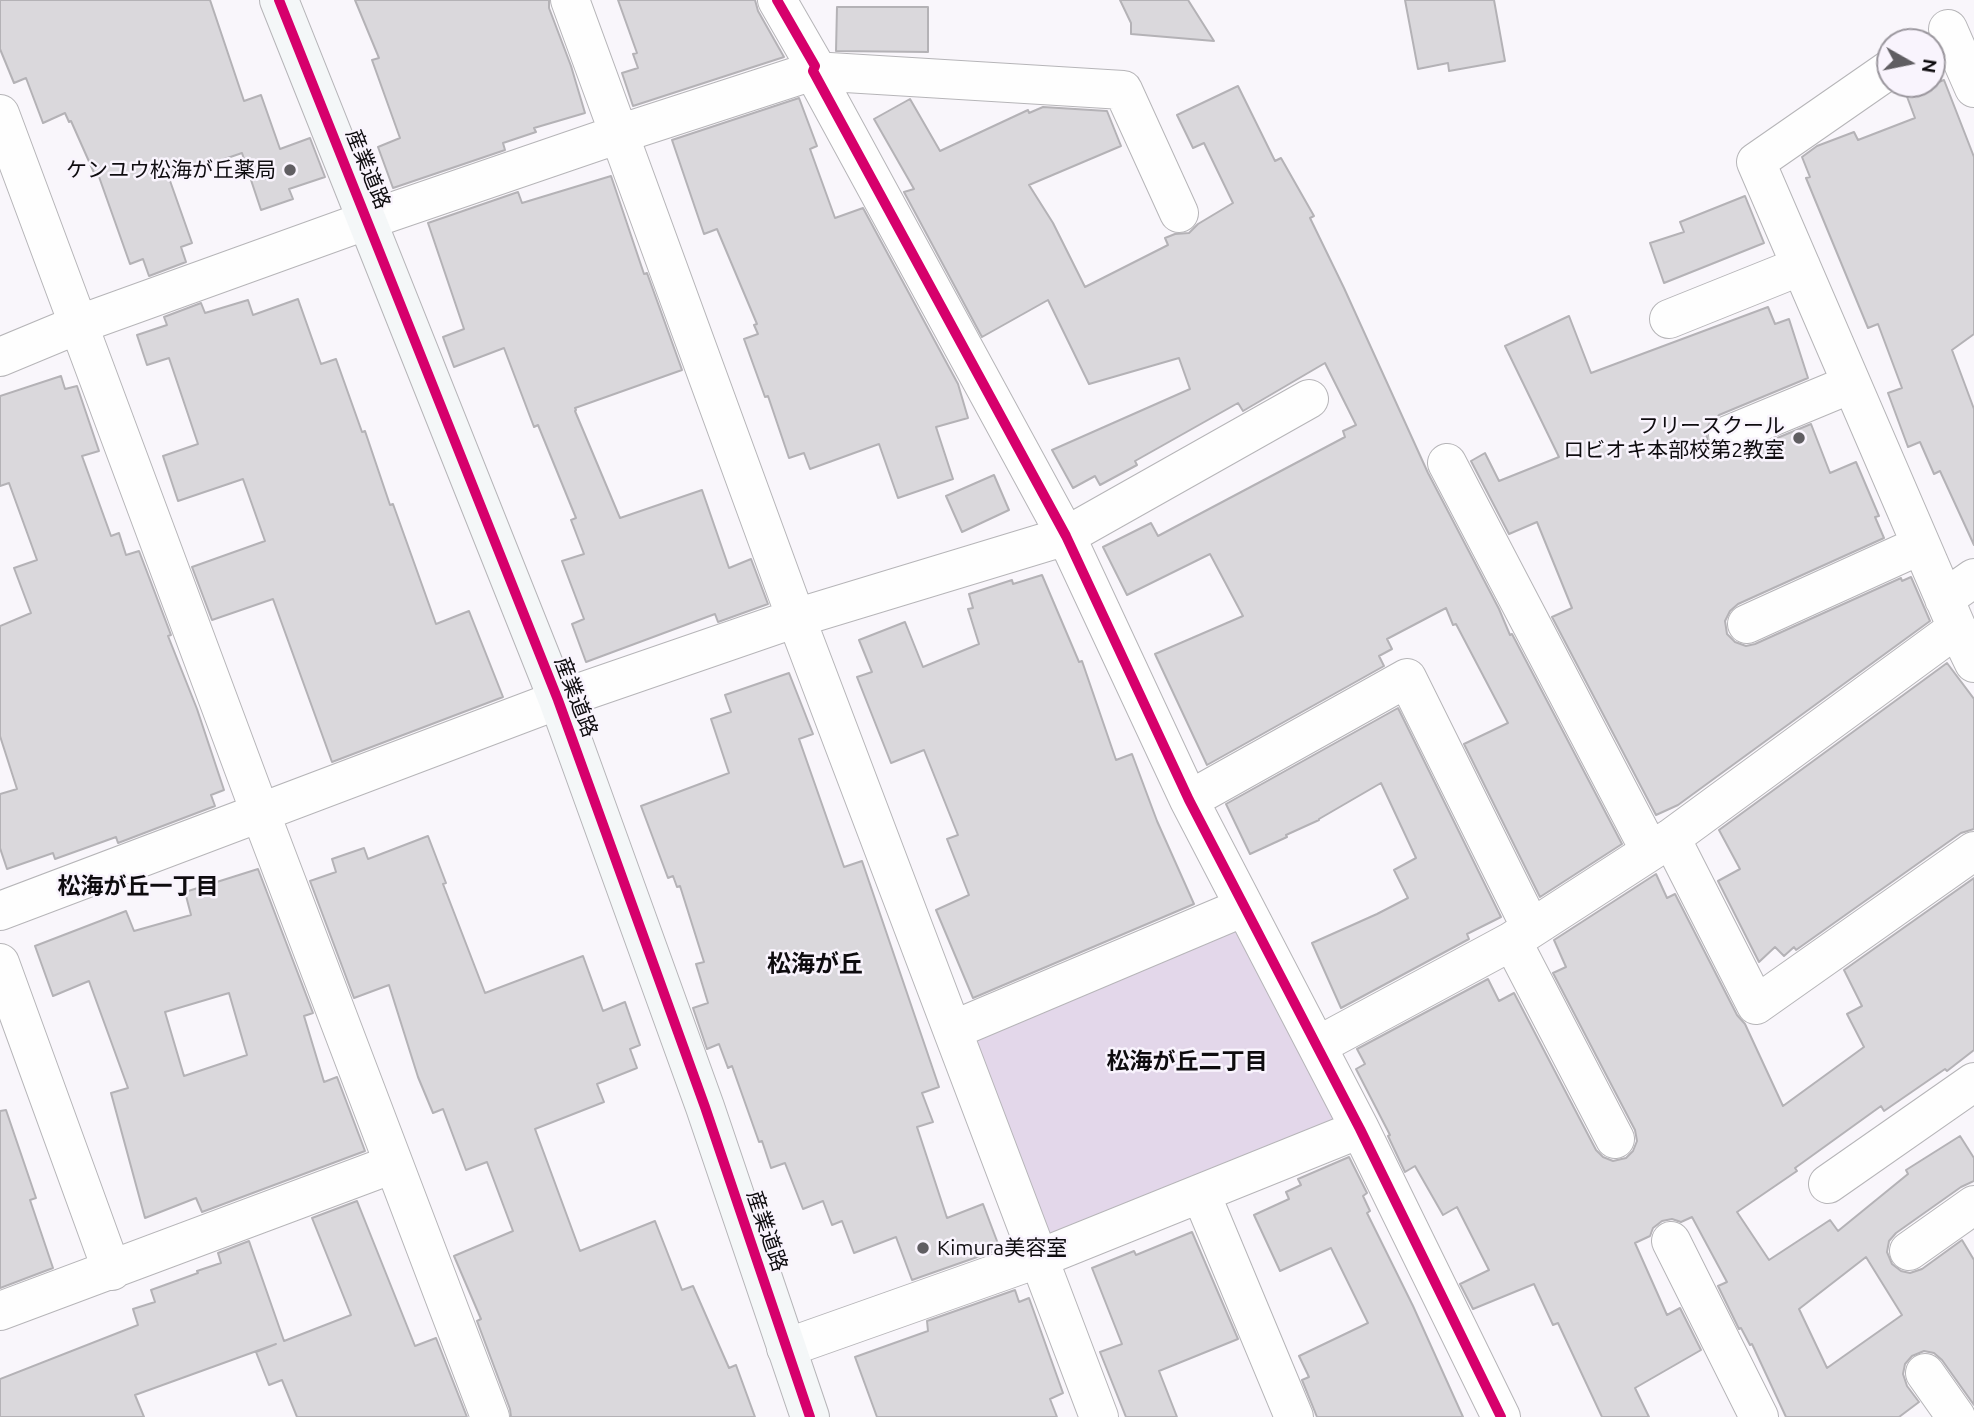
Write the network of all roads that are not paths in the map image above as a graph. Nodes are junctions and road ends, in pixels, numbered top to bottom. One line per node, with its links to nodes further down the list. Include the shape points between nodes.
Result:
1 (279, 0): 11 (street, 産業道路)
2 (570, 0): 9 (street)
3 (777, 0): 5 (street, via 815,66)
4 (1950, 27): 7 (street)
5 (813, 71): 9 (street); 10 (street, via 1123,90); 20 (street)
6 (1876, 79): 12 (street, via 1756,162)
7 (1974, 88)
8 (0, 114): 14 (street)
9 (619, 134): 11 (street); 23 (street)
10 (1179, 213)
11 (368, 220): 14 (street); 26 (street, 産業道路)
12 (1801, 266): 13 (street); 16 (street)
13 (1669, 319)
14 (77, 325): 15 (street); 28 (street)
15 (0, 357)
16 (1851, 384): 18 (street); 21 (street)
17 (1309, 399): 20 (street)
18 (1728, 435)
19 (1447, 463): 29 (street)
20 (1066, 536): 23 (street); 27 (street)
21 (1921, 545): 22 (street); 24 (street)
22 (1958, 602): 25 (street); 29 (street)
23 (796, 618): 26 (street); 35 (street)
24 (1747, 624)
25 (1974, 663)
26 (558, 700): 28 (street); 49 (street, 産業道路, via 705,1107)
27 (1189, 800): 31 (street); 33 (street, via 1407,678)
28 (260, 812): 32 (street); 40 (street)
29 (1660, 844): 30 (street, via 1756,1006); 33 (street)
30 (1974, 851)
31 (1244, 907): 35 (street); 36 (street)
32 (0, 911)
33 (1522, 934): 36 (street); 39 (street)
34 (0, 963): 47 (street)
35 (953, 1030): 46 (street)
36 (1317, 1046): 38 (street)
37 (1974, 1082): 41 (street)
38 (1360, 1129): 42 (street); 55 (street)
39 (1615, 1139)
40 (393, 1164): 47 (street); 51 (street)
41 (1828, 1184)
42 (1200, 1195): 46 (street); 54 (street)
43 (1974, 1205): 45 (street)
44 (1671, 1241): 56 (street)
45 (1909, 1251)
46 (1040, 1258): 49 (street); 53 (street)
47 (112, 1271): 48 (street)
48 (0, 1311)
49 (786, 1348): 52 (street, 産業道路)
50 (1925, 1373): 57 (street)
51 (490, 1417)
52 (810, 1417)
53 (1099, 1417)
54 (1294, 1417)
55 (1501, 1417)
56 (1759, 1417)
57 (1956, 1417)

